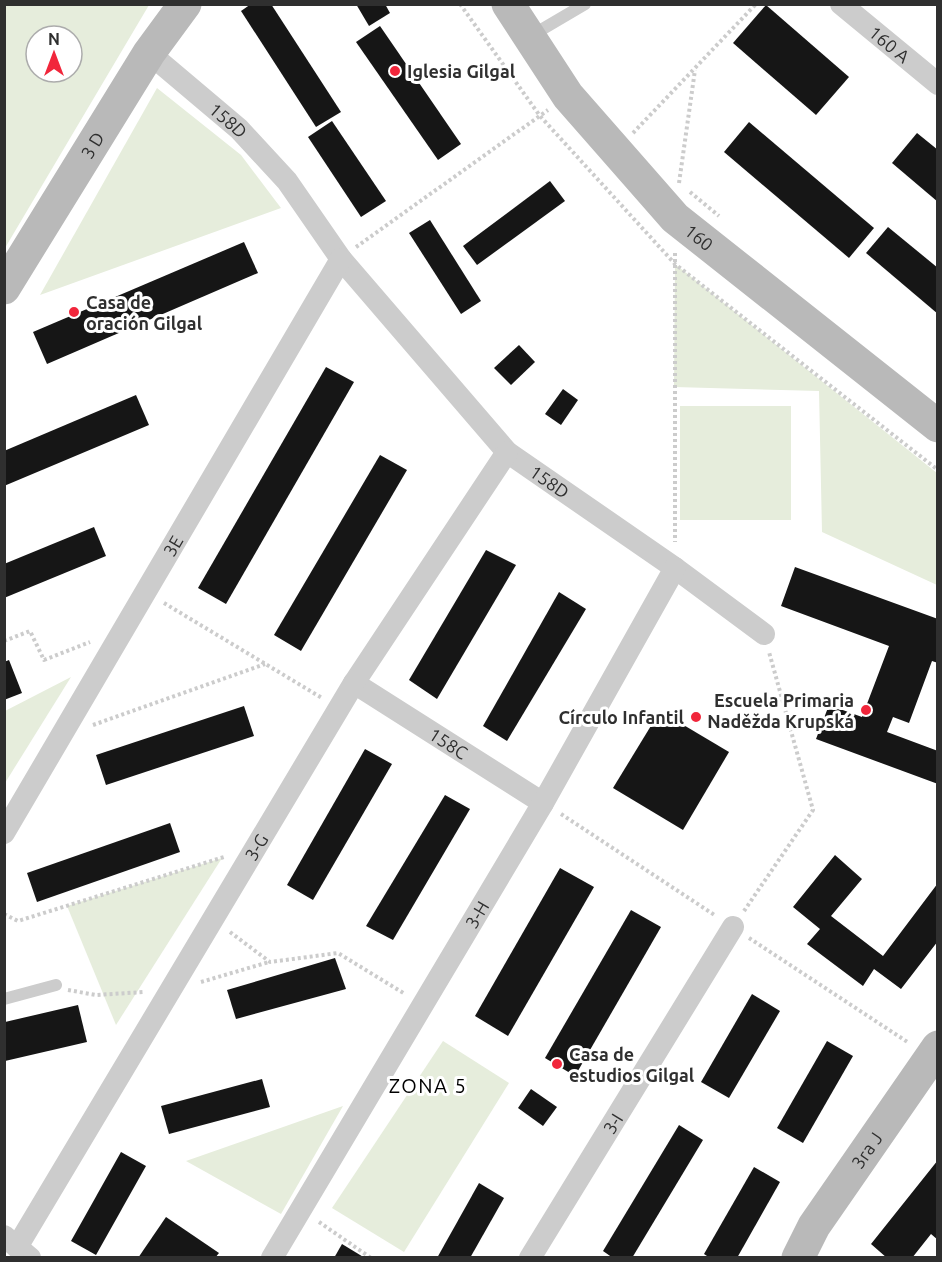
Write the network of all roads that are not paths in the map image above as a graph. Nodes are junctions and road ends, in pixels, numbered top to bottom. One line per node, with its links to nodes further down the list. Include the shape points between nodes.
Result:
1 (185, 4): 6 (main road, 3 D)
2 (508, 4): 5 (main road, 160)
3 (585, 4): 5 (lane)
4 (841, 4): 7 (street, 160 A)
5 (528, 37): 10 (main road, 160, via 568,96 630,137 675,218)
6 (149, 53): 8 (street, 158D, via 239,129 279,172); 9 (main road, 3 D)
7 (938, 84)
8 (341, 259): 11 (street, 158D); 16 (street, 3E)
9 (4, 288)
10 (938, 426)
11 (507, 452): 12 (street, 158D); 14 (street, 3-G)
12 (675, 568): 13 (street, 158D); 15 (street, 3-H)
13 (764, 634)
14 (354, 683): 15 (street, 158C); 21 (street, 3-G)
15 (543, 802): 22 (street, 3-H)
16 (4, 833)
17 (733, 927): 23 (street, 3-I)
18 (56, 986): 19 (lane)
19 (4, 999)
20 (938, 1047): 24 (main road, 3ra J, via 814,1226)
21 (17, 1247)
22 (273, 1257)
23 (530, 1257)
24 (798, 1257)

